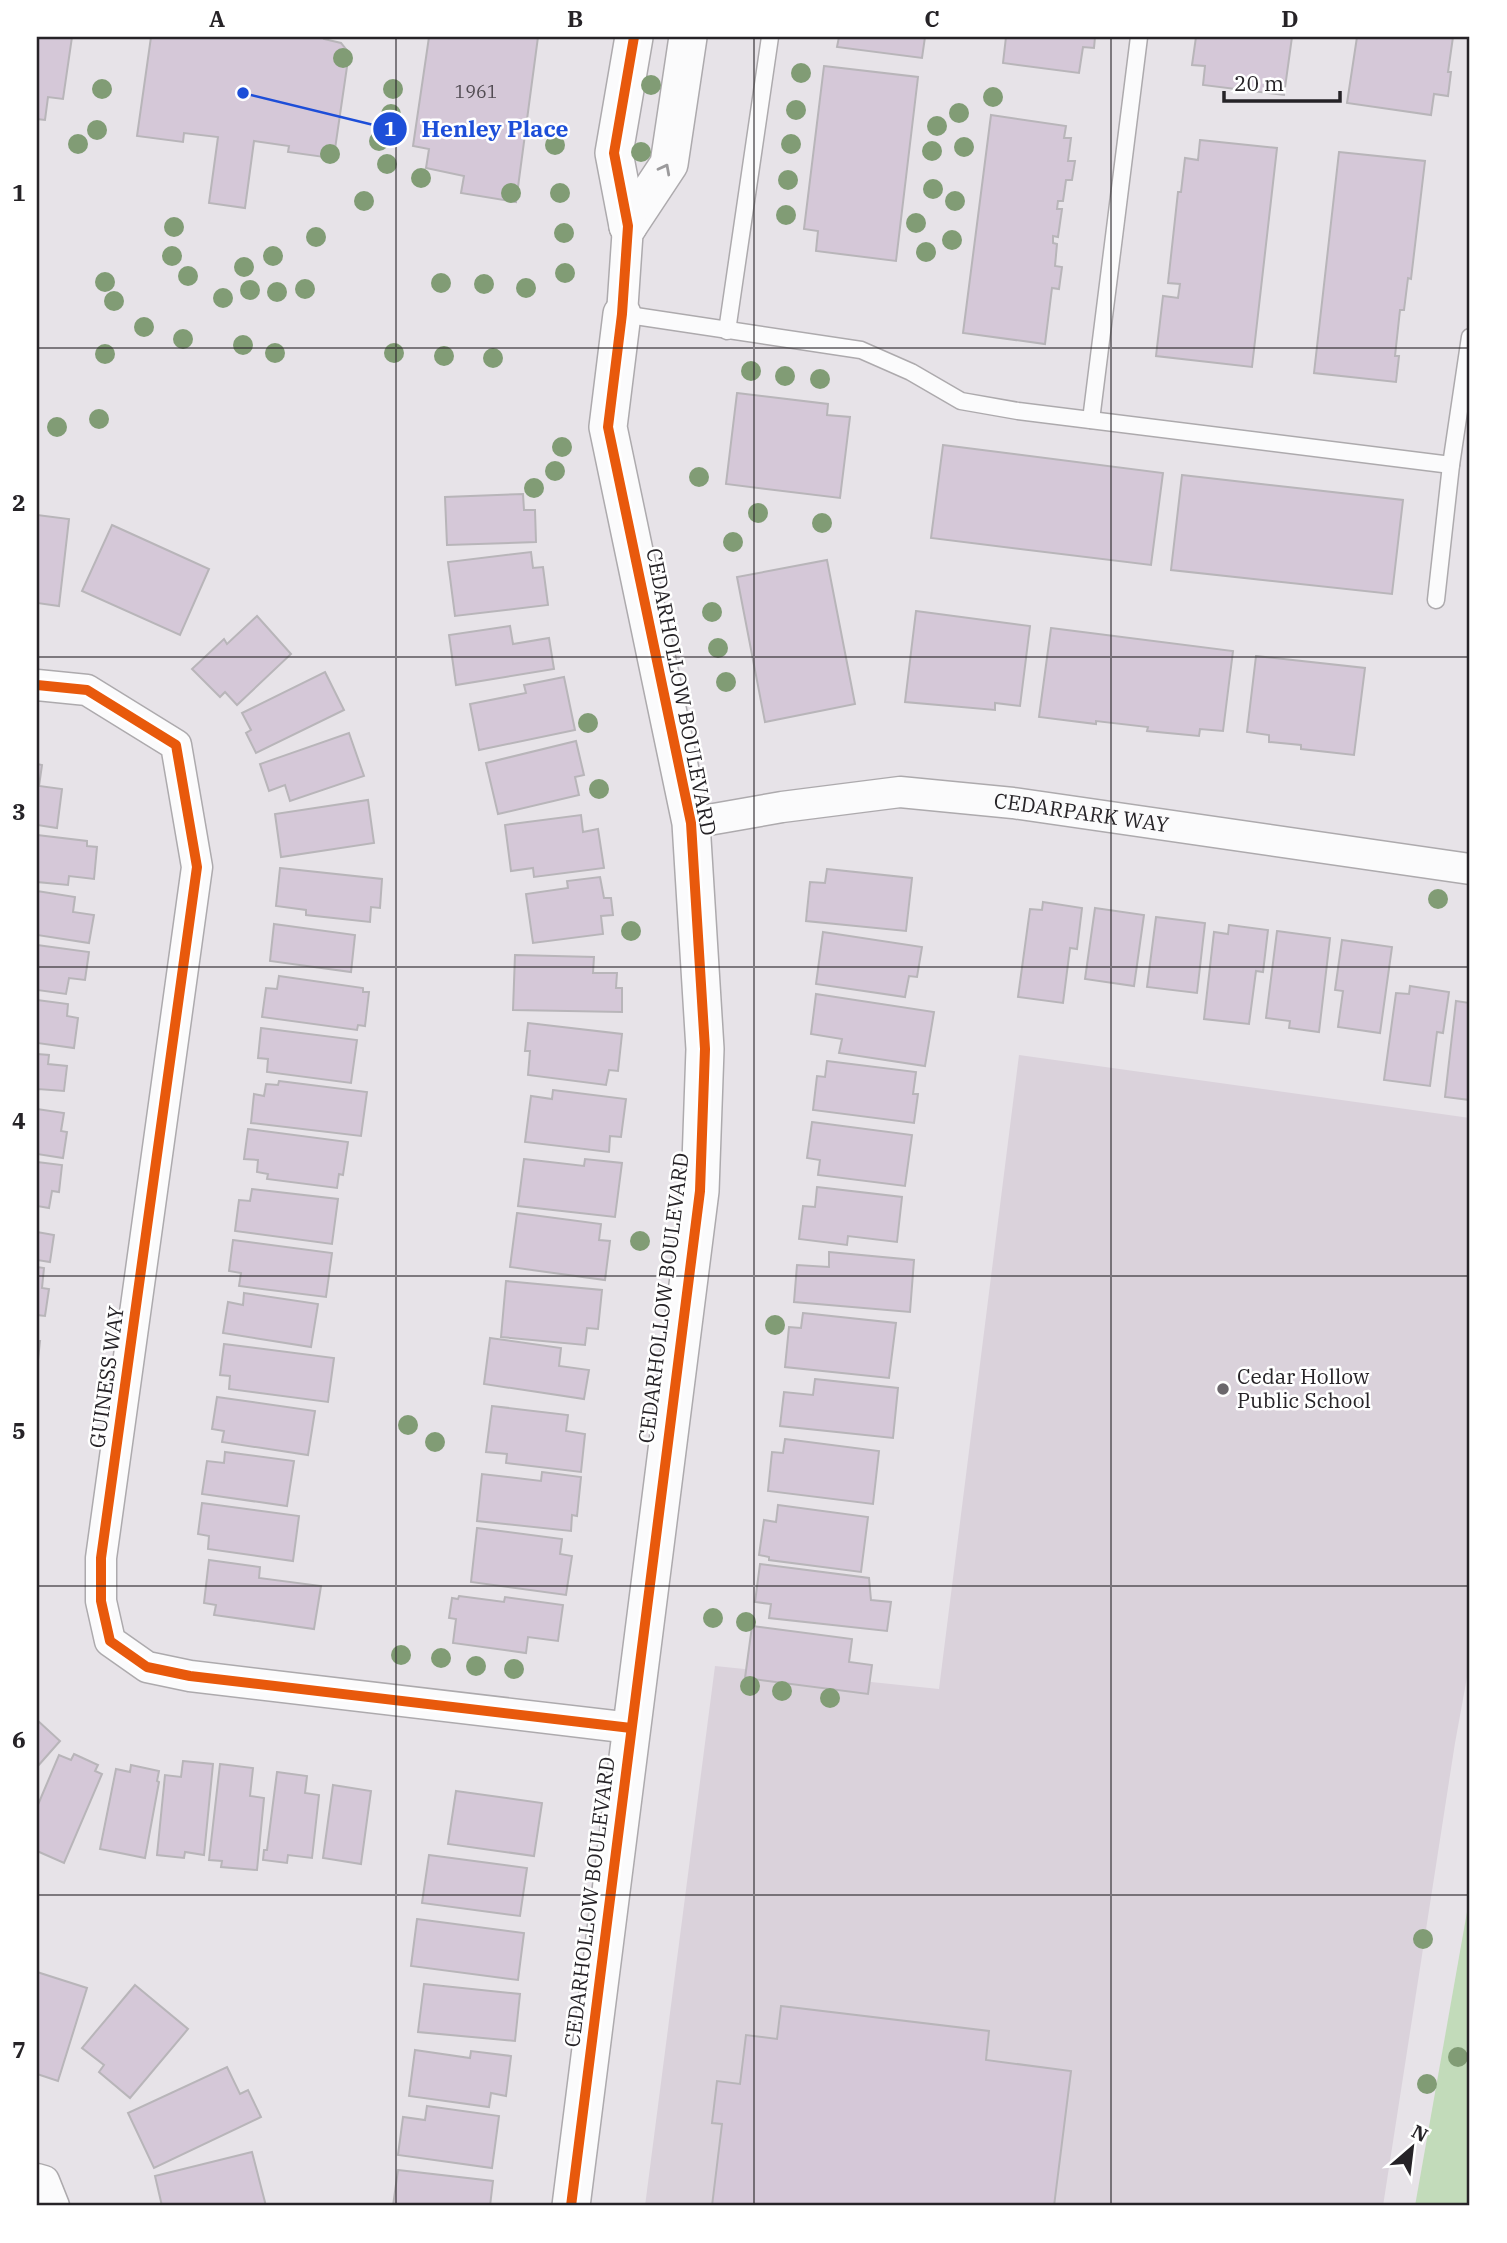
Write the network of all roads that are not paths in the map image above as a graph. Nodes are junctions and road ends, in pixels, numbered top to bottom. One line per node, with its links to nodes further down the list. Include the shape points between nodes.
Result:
1 (634, 37): 5 (street, via 614,153)
2 (688, 37): 5 (street, one-way to 2, via 669,164)
3 (770, 37): 7 (lane)
4 (1139, 37): 9 (lane)
5 (628, 226): 6 (street)
6 (622, 314): 7 (lane); 13 (street, CEDARHOLLOW BOULEVARD, via 608,427)
7 (727, 331): 9 (lane, via 861,350 961,401)
8 (1470, 337): 10 (lane)
9 (1091, 420): 10 (lane)
10 (1451, 465): 11 (lane)
11 (1436, 600)
12 (37, 685): 15 (street, GUINESS WAY, via 86,690 176,745 197,867 101,1558 102,1601 110,1641 147,1667 190,1676)
13 (691, 823): 14 (street, CEDARPARK WAY, via 900,792 1013,803); 15 (street, CEDARHOLLOW BOULEVARD, via 705,1049 699,1191)
14 (1470, 869)
15 (631, 1728): 18 (street, CEDARHOLLOW BOULEVARD)
16 (37, 2179): 17 (street, via 44,2181)
17 (54, 2206)
18 (571, 2206)

